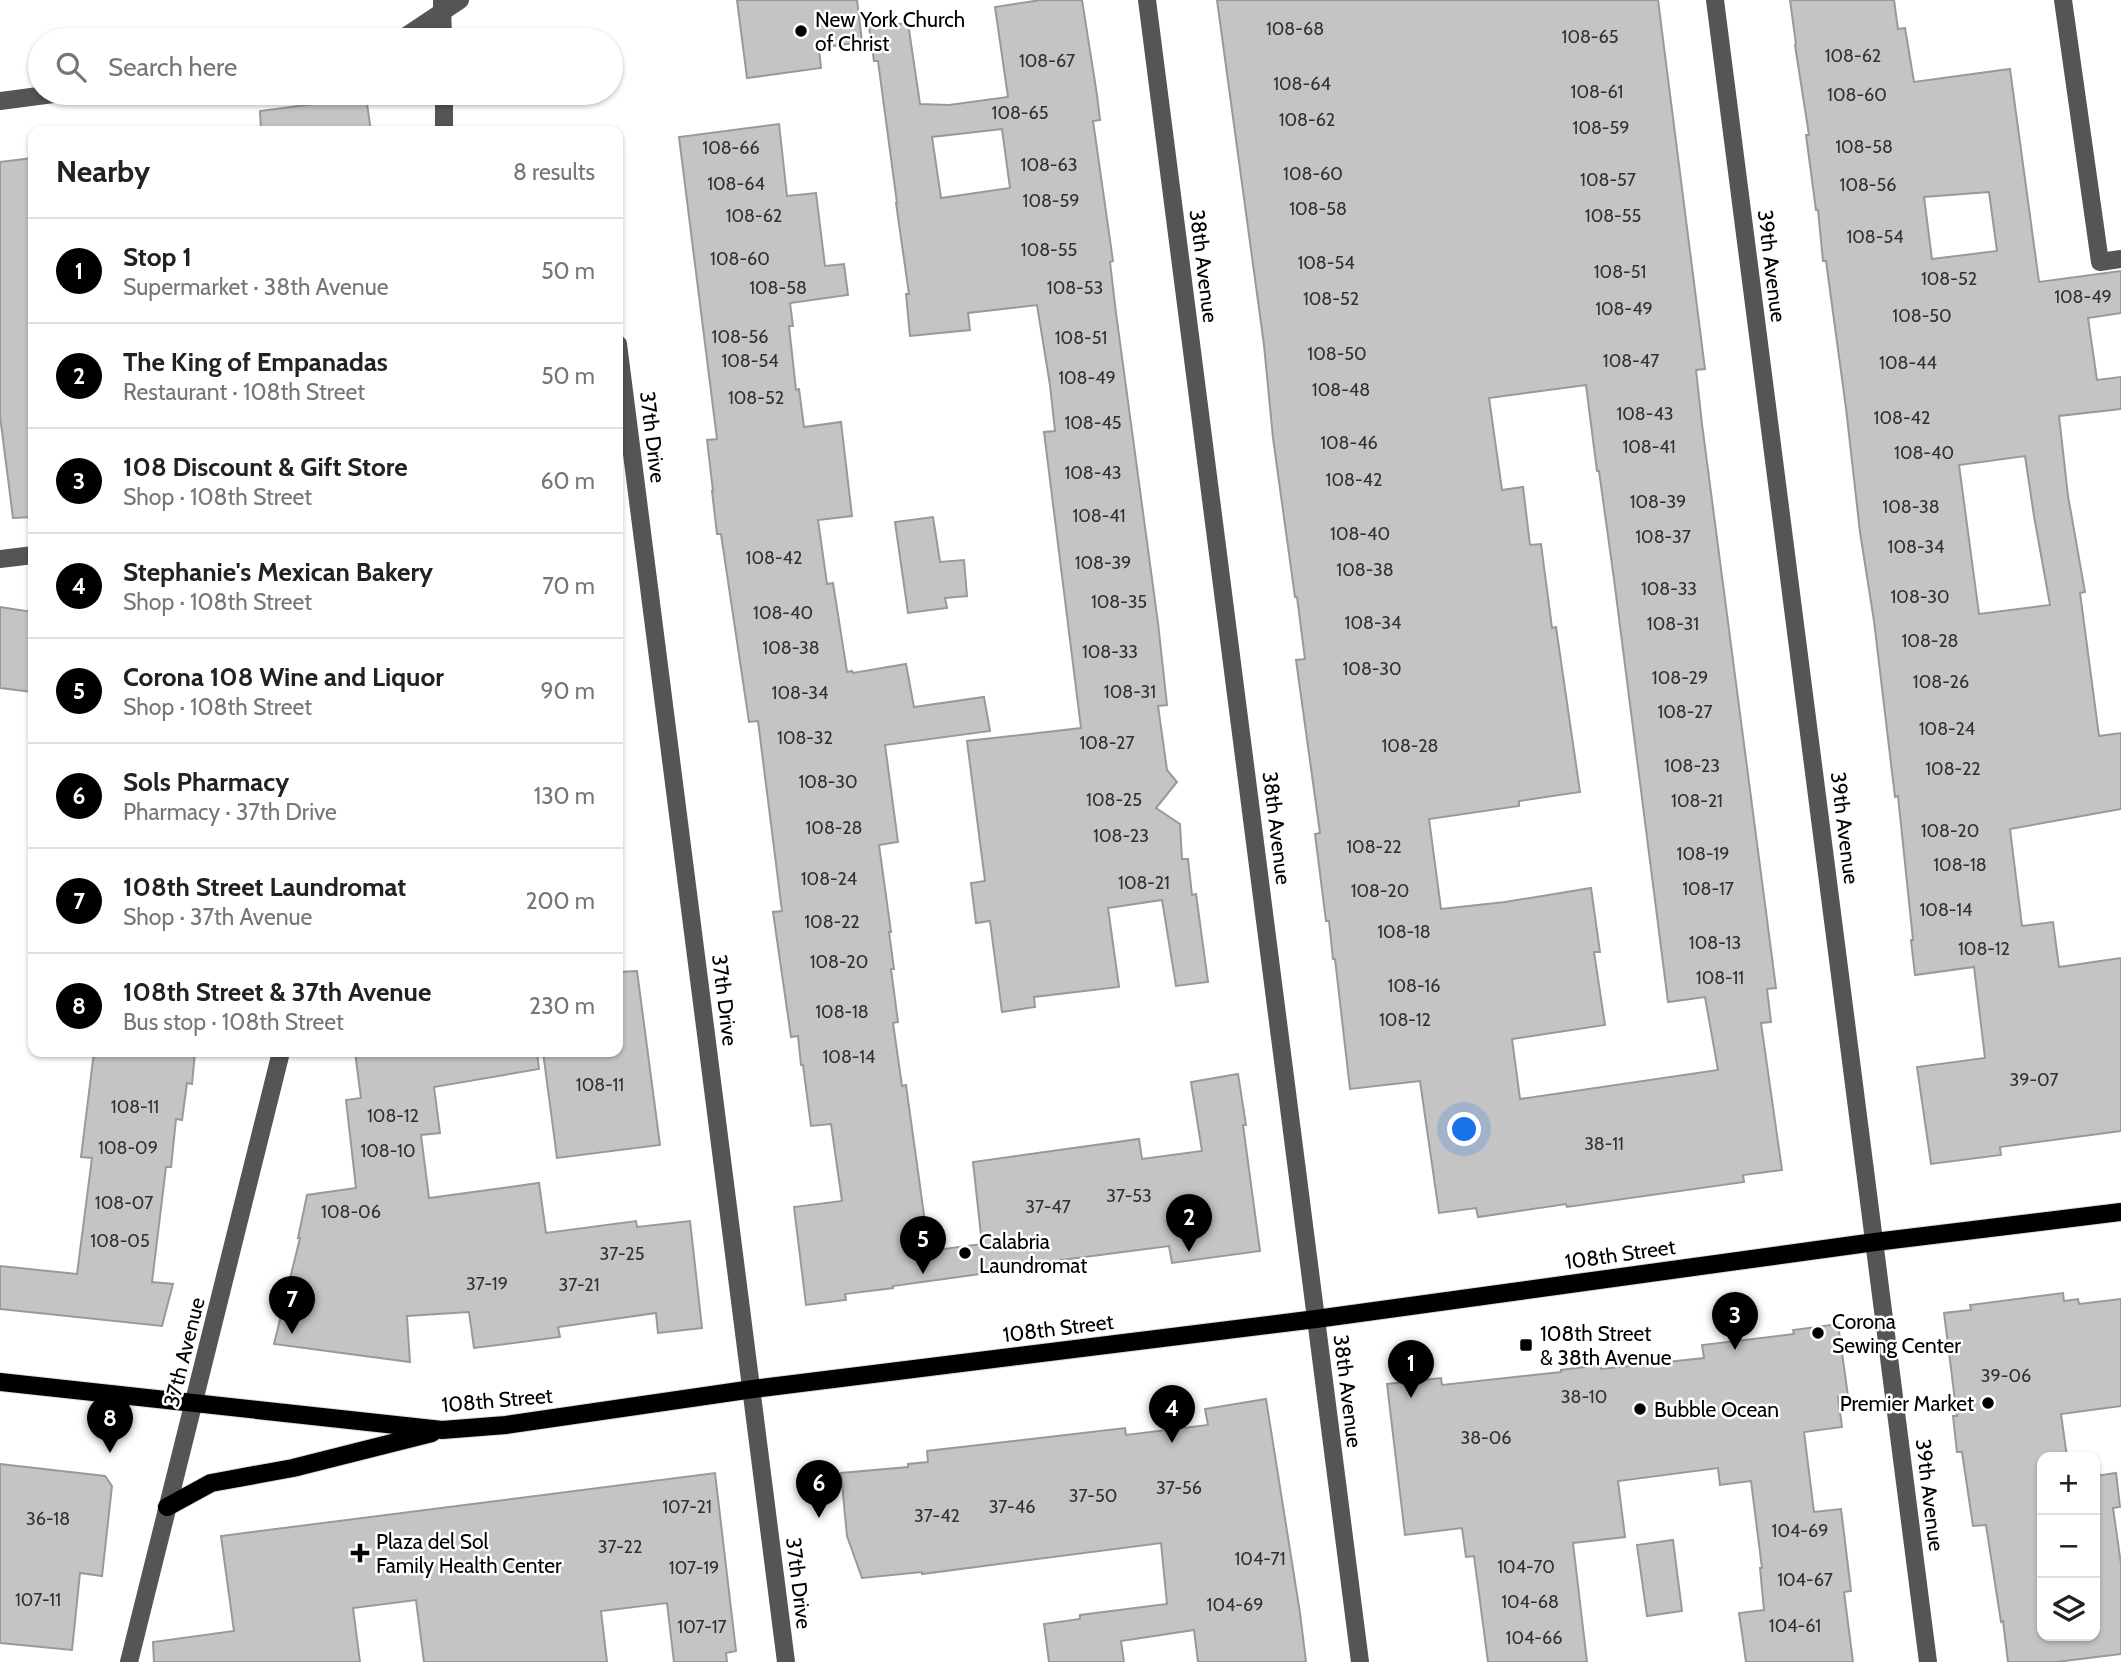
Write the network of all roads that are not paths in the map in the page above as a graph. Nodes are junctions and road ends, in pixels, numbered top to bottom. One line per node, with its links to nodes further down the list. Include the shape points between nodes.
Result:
1 (460, 0): 5 (street)
2 (1147, 0): 19 (street, 38th Avenue)
3 (1715, 0): 18 (street, 39th Avenue)
4 (2063, 0): 12 (street, via 2100,262)
5 (442, 6): 6 (street); 7 (street)
6 (415, 28)
7 (443, 28)
8 (28, 97): 9 (street)
9 (0, 101)
10 (444, 105): 11 (street)
11 (444, 126)
12 (2121, 259)
13 (623, 383): 21 (street, 37th Drive)
14 (28, 556): 15 (street)
15 (0, 559)
16 (280, 1057): 22 (street, 37th Avenue)
17 (2121, 1212): 18 (main road, 108th Street)
18 (1875, 1242): 19 (main road, 108th Street); 28 (street, 39th Avenue)
19 (1316, 1319): 21 (main road, 108th Street); 27 (street, 38th Avenue)
20 (0, 1382): 22 (main road, 108th Street)
21 (753, 1389): 23 (main road, 108th Street); 26 (street, 37th Drive)
22 (194, 1403): 23 (main road, 108th Street); 24 (street, 37th Avenue)
23 (442, 1430): 24 (main road, via 293,1468 211,1483)
24 (167, 1507): 25 (street, 37th Avenue)
25 (129, 1662)
26 (786, 1662)
27 (1360, 1662)
28 (1928, 1662)

